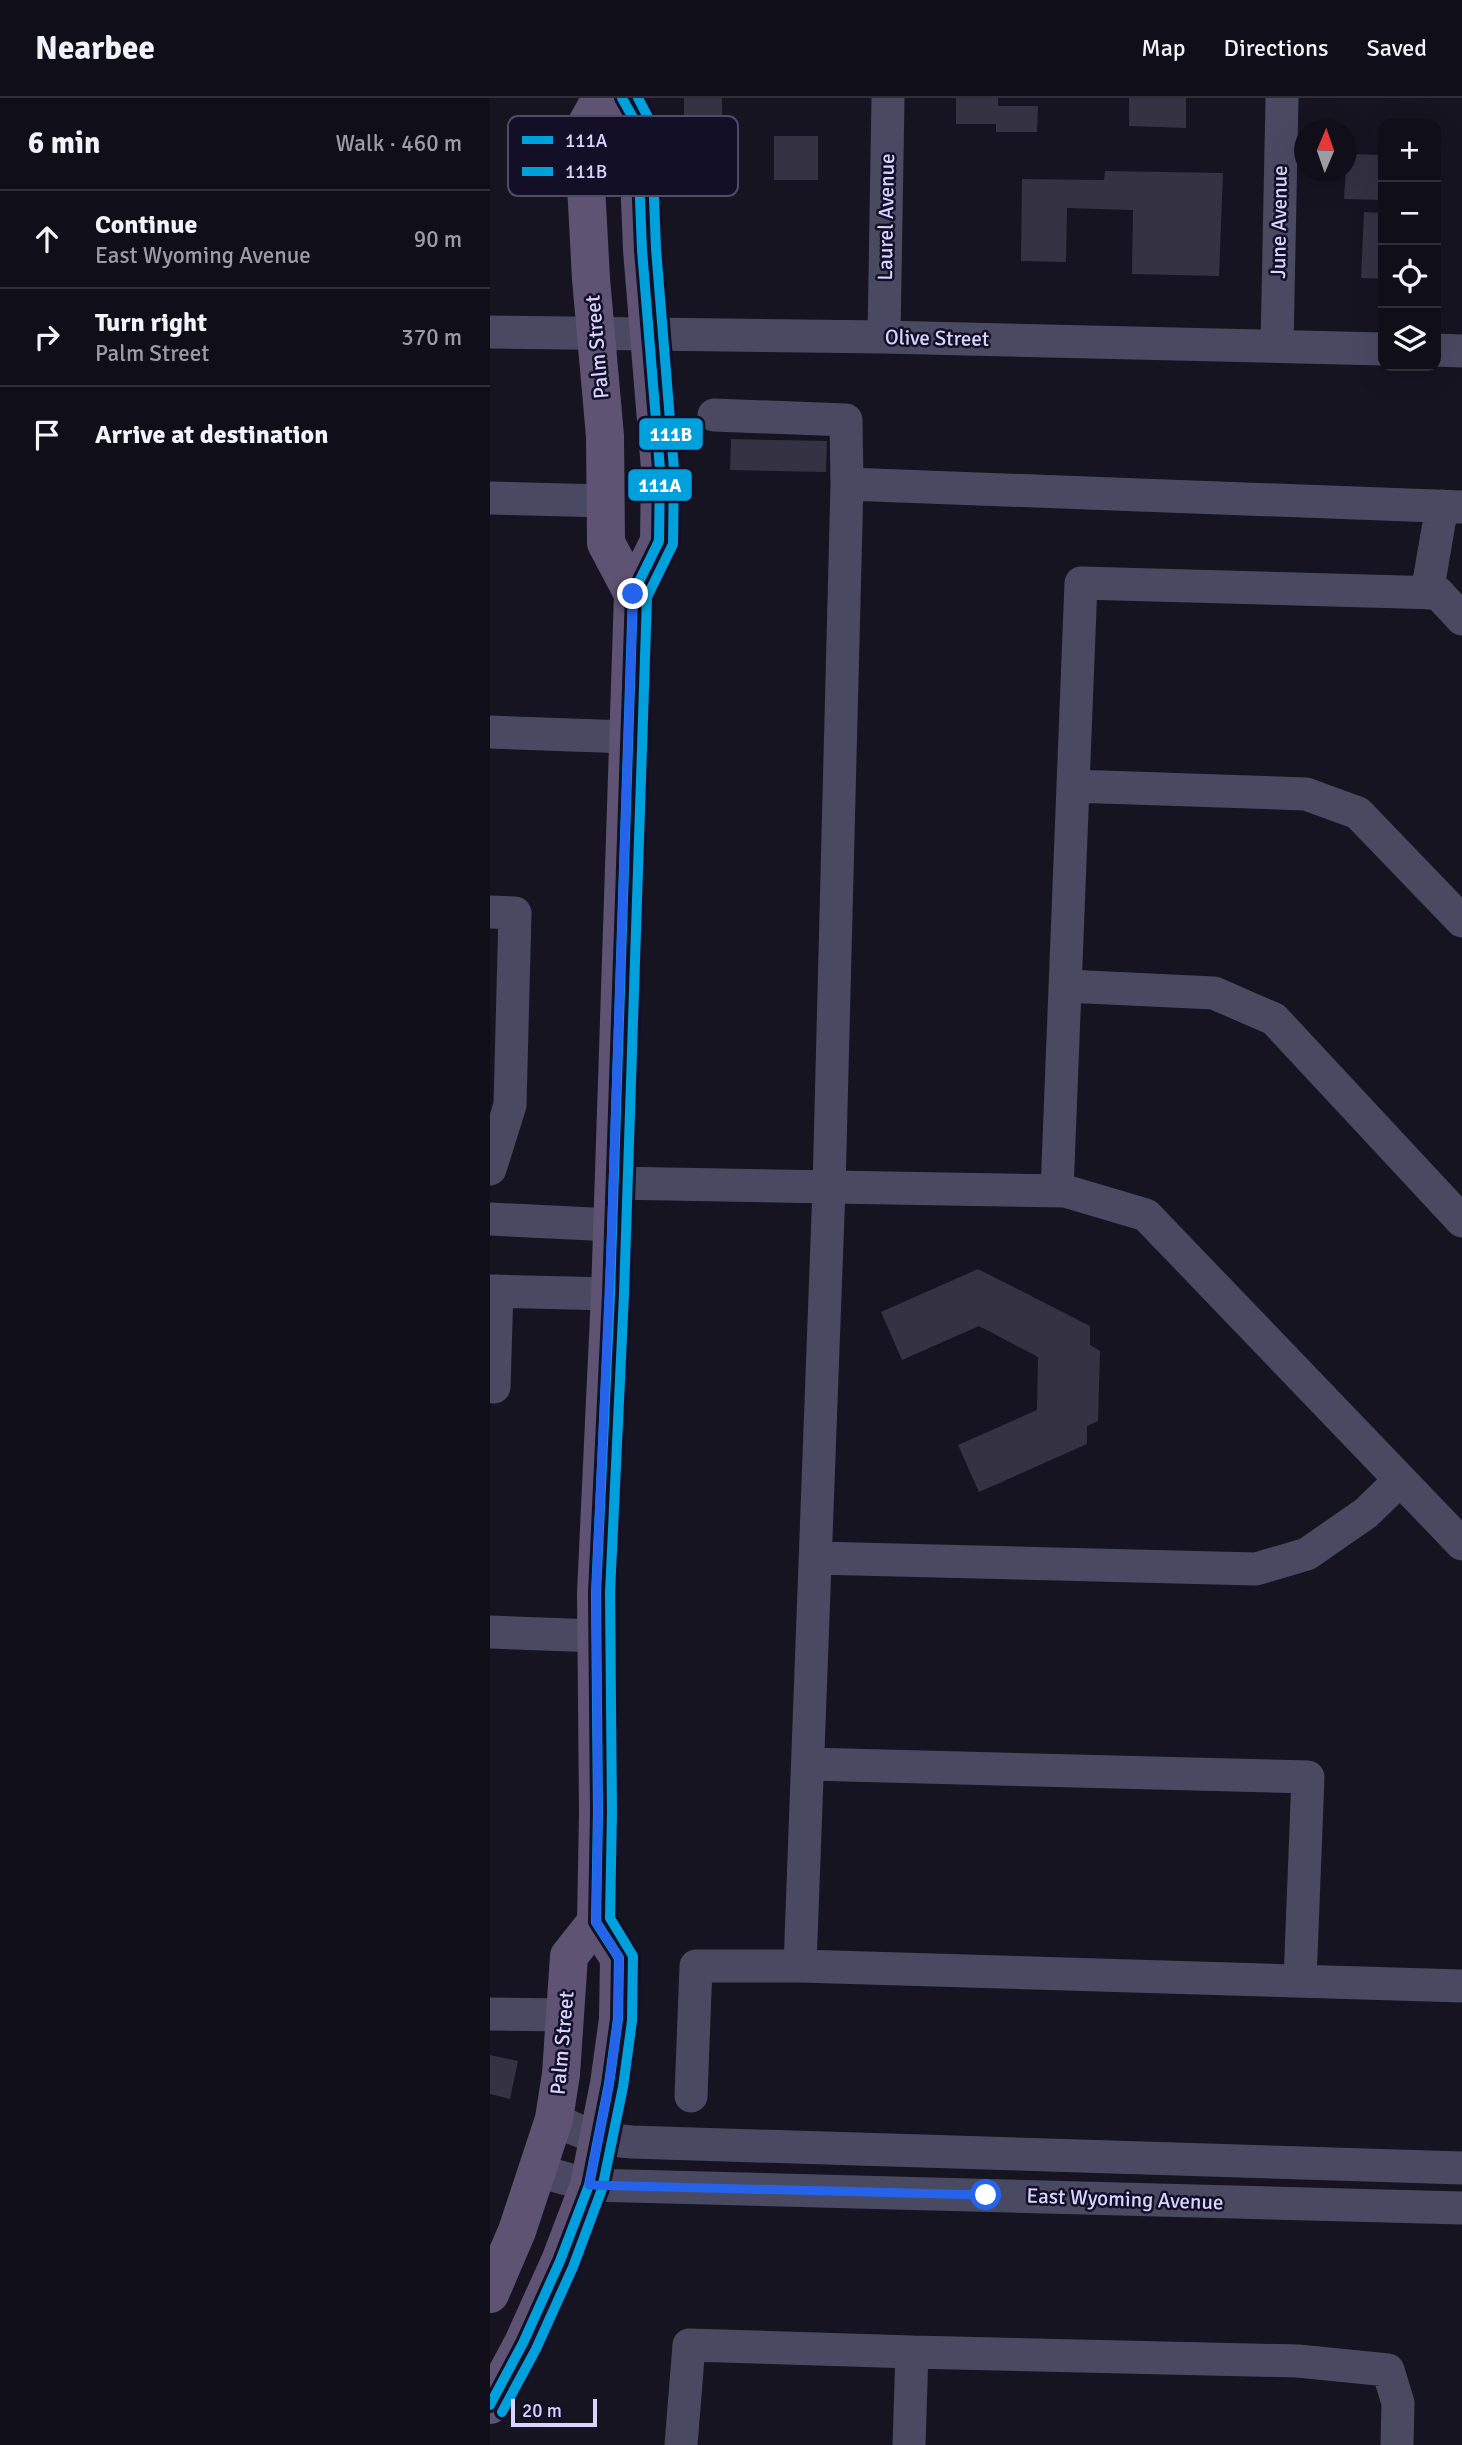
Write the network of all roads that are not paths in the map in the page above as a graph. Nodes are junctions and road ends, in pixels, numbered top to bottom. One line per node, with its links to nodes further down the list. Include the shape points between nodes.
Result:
1 (601, 98): 5 (main road, Palm Street)
2 (622, 98): 6 (main road, Palm Street)
3 (888, 98): 12 (street, Laurel Avenue)
4 (1282, 98): 13 (street, June Avenue)
5 (591, 116)
6 (632, 116)
7 (587, 196): 10 (main road, Palm Street)
8 (638, 196): 11 (main road, Palm Street)
9 (490, 332): 10 (street, Olive Street)
10 (595, 334): 11 (street, Olive Street); 20 (main road, Palm Street, via 606,436)
11 (648, 335): 12 (street, Olive Street); 23 (main road, Palm Street, via 660,469 659,541)
12 (884, 337): 13 (street, Olive Street)
13 (1277, 346): 14 (street, Olive Street)
14 (1378, 349)
15 (1441, 350): 16 (street)
16 (1462, 351)
17 (714, 415): 18 (street, via 846,420)
18 (847, 484): 21 (street); 33 (street)
19 (490, 498): 20 (street)
20 (607, 501): 23 (main road, Palm Street, via 606,543)
21 (1452, 506): 22 (street)
22 (1427, 593): 24 (street, via 1438,593); 27 (street, via 1081,583)
23 (633, 594): 26 (main road, Palm Street)
24 (1462, 619)
25 (490, 732): 26 (street)
26 (628, 737): 32 (main road, Palm Street)
27 (1073, 786): 29 (street, via 1306,794 1358,813); 30 (street)
28 (490, 912): 31 (street, via 515,913 510,1105)
29 (1462, 921)
30 (1066, 986): 34 (street); 36 (street, via 1214,993 1274,1019)
31 (490, 1169)
32 (613, 1182): 33 (street); 37 (main road, Palm Street)
33 (829, 1188): 34 (street); 43 (street)
34 (1057, 1191): 41 (street, via 1146,1216)
35 (490, 1219): 37 (street)
36 (1462, 1221)
37 (612, 1225): 39 (main road, Palm Street)
38 (493, 1291): 39 (street); 40 (street)
39 (610, 1294): 45 (main road, Palm Street)
40 (495, 1387)
41 (1400, 1480): 42 (street); 43 (street, via 1366,1513 1307,1553 1256,1569)
42 (1462, 1544)
43 (815, 1558): 46 (street)
44 (490, 1632): 45 (street)
45 (597, 1636): 47 (main road, Palm Street)
46 (808, 1764): 48 (street); 49 (street, via 1307,1777)
47 (596, 1922): 52 (main road, Palm Street, via 569,1956); 55 (main road, via 619,1958 618,2019)
48 (800, 1966): 49 (street); 53 (street, via 696,1966)
49 (1300, 1981): 50 (street)
50 (1462, 1986)
51 (490, 2014): 52 (street)
52 (565, 2015): 54 (main road, Palm Street)
53 (691, 2096)
54 (554, 2119): 55 (street, East Wyoming Avenue); 57 (main road, Palm Street)
55 (599, 2138): 56 (street, East Wyoming Avenue); 58 (main road)
56 (1462, 2168)
57 (537, 2171): 58 (street, East Wyoming Avenue); 60 (main road, Palm Street)
58 (589, 2185): 59 (street, East Wyoming Avenue); 62 (main road, via 523,2343)
59 (1462, 2208)
60 (490, 2294)
61 (912, 2352): 63 (street, via 689,2344); 64 (street); 65 (street, via 1298,2361 1388,2370 1398,2403)
62 (490, 2405)
63 (681, 2445)
64 (909, 2445)
65 (1397, 2445)

